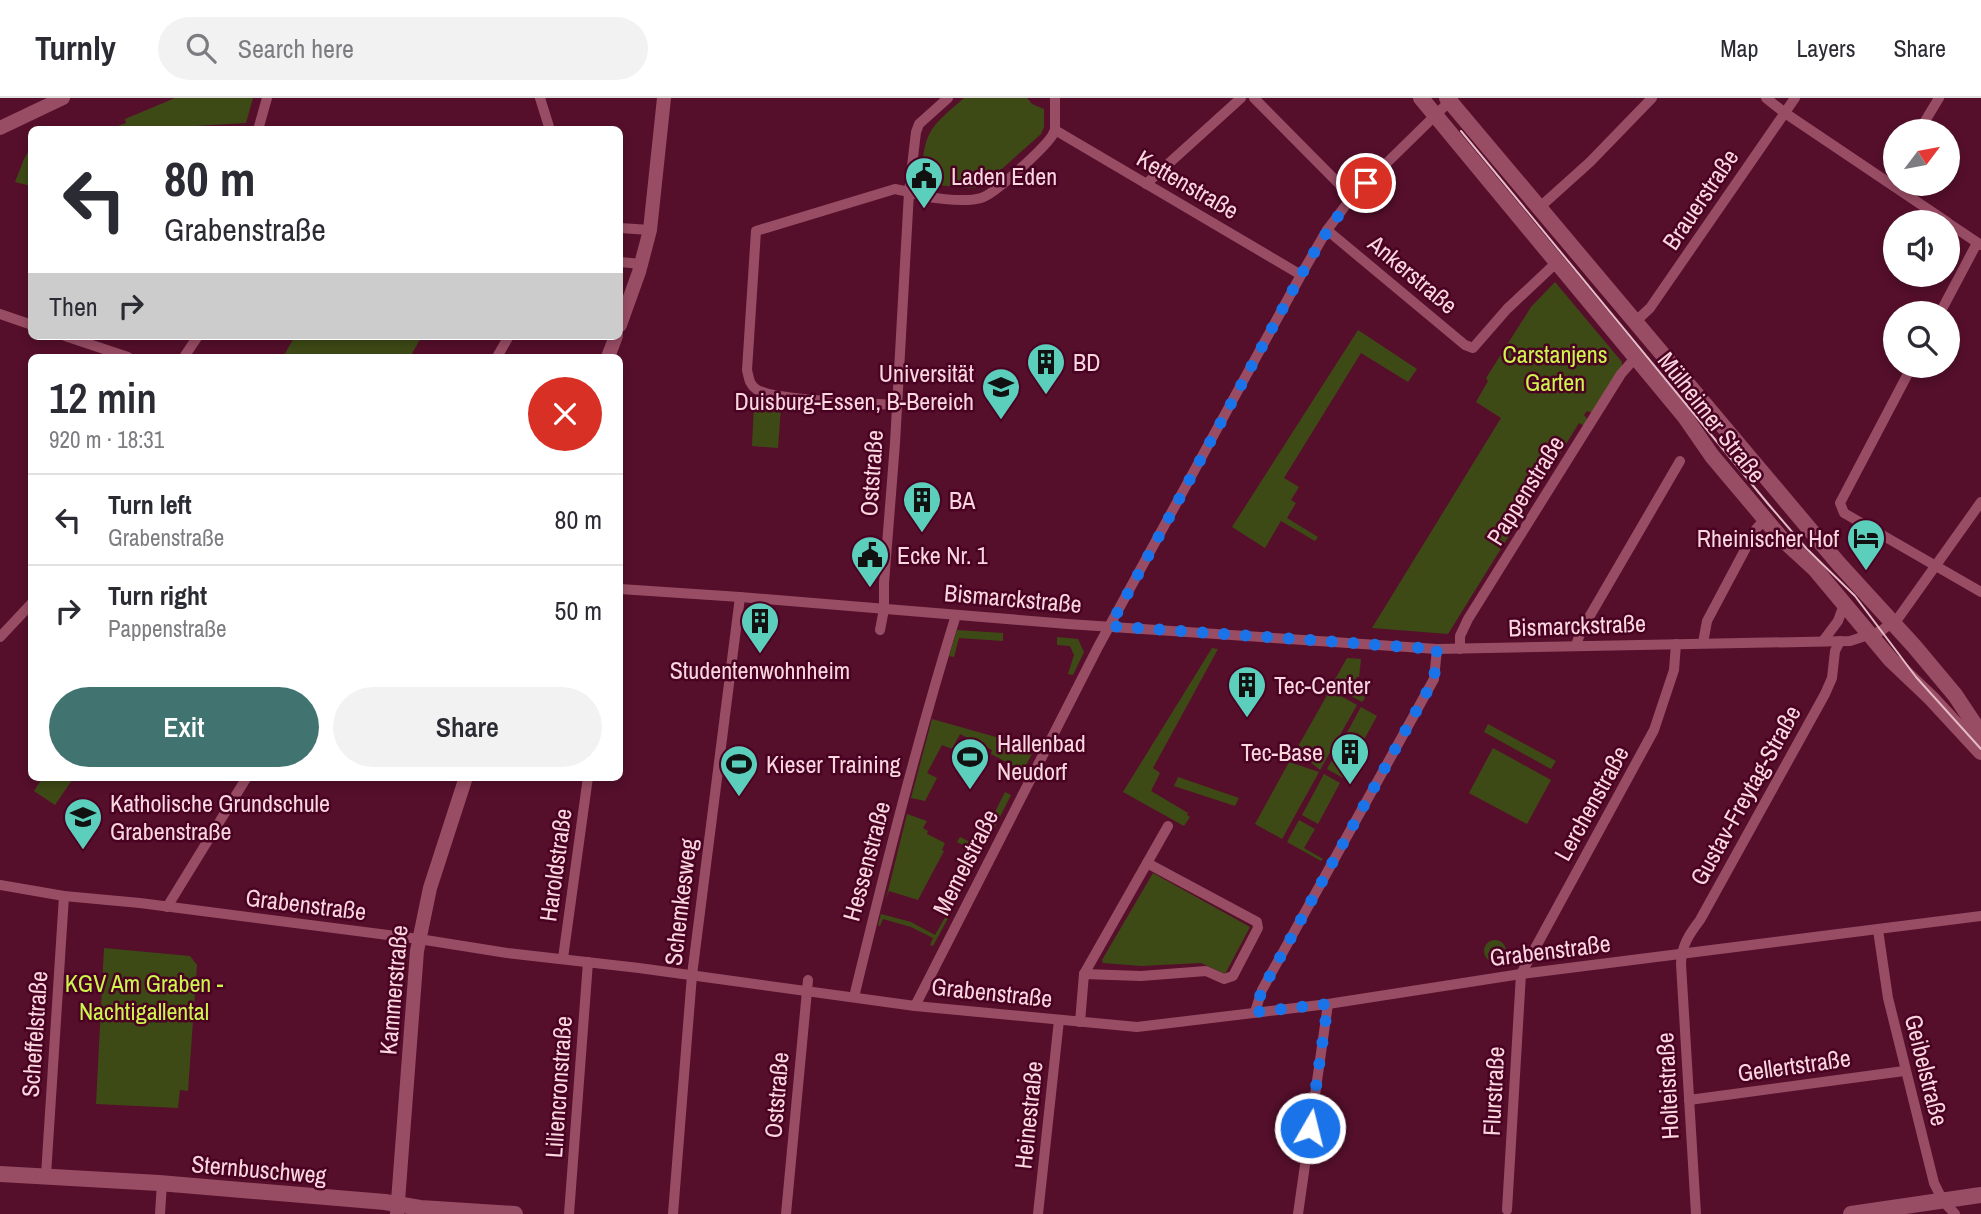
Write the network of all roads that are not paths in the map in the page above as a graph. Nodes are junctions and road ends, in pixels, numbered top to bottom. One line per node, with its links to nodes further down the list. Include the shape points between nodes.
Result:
1 (63, 98): 20 (street)
2 (267, 98): 18 (street)
3 (540, 98): 19 (street)
4 (664, 98): 30 (street)
5 (948, 98): 24 (street, Oststraße, via 919,124)
6 (1055, 98): 21 (street)
7 (1241, 98): 23 (street)
8 (1254, 98): 26 (street)
9 (1421, 98): 16 (main road, Mülheimer Straße)
10 (1652, 98): 27 (street)
11 (1766, 98): 15 (street)
12 (1795, 98): 15 (street, Brauerstraße)
13 (1938, 98): 17 (street)
14 (1450, 99): 16 (street, Memelstraße); 27 (main road, Mülheimer Straße)
15 (1785, 113): 22 (street); 41 (street, Brauerstraße, via 1650,308)
16 (1435, 116): 26 (street, Memelstraße); 35 (main road, Mülheimer Straße)
17 (1926, 119)
18 (259, 126)
19 (549, 126)
20 (0, 128)
21 (1055, 130): 23 (street, Kettenstraße); 24 (street, via 1030,158 981,198)
22 (1883, 172)
23 (1146, 184): 37 (street, Kettenstraße)
24 (909, 192): 47 (street, Oststraße); 47 (street, via 895,189 756,231 747,370 758,391)
25 (1916, 196): 28 (street)
26 (1352, 197): 31 (street, Memelstraße)
27 (1540, 206): 41 (main road, Mülheimer Straße)
28 (1933, 210)
29 (623, 228): 30 (street)
30 (650, 230): 36 (street)
31 (1327, 230): 35 (street, Ankerstraße, via 1473,348); 37 (street, Memelstraße)
32 (1960, 231): 33 (street)
33 (1979, 244): 38 (street)
34 (623, 262): 36 (street)
35 (1557, 262): 45 (main road, Mülheimer Straße)
36 (641, 264): 40 (street)
37 (1301, 275): 60 (street, Memelstraße)
38 (1947, 301)
39 (0, 314): 42 (street)
40 (623, 316)
41 (1636, 321): 59 (main road, Mülheimer Straße)
42 (28, 324)
43 (77, 340): 44 (street)
44 (119, 354)
45 (1633, 360): 50 (main road, Mülheimer Straße, via 1685,417); 69 (street, Pappenstraße, via 1468,619)
46 (1905, 378): 51 (street, via 1840,498 1841,508)
47 (897, 405): 57 (street, Oststraße)
48 (1680, 461): 67 (street)
49 (1981, 502): 51 (street)
50 (1765, 519): 55 (main road, Mülheimer Straße); 64 (street, via 1707,621)
51 (1936, 566): 53 (street); 59 (street)
52 (623, 589): 54 (street, Bismarckstraße)
53 (1981, 592)
54 (740, 597): 57 (street, Bismarckstraße); 88 (street, Schemkesweg)
55 (1844, 602): 62 (main road, Mülheimer Straße); 65 (street)
56 (28, 608): 63 (street)
57 (884, 609): 58 (street, Bismarckstraße); 61 (street, Oststraße)
58 (956, 615): 60 (street, Bismarckstraße); 90 (street, Hessenstraße)
59 (1894, 623): 62 (street, Bismarckstraße); 70 (main road, Mülheimer Straße, via 1955,695)
60 (1110, 626): 68 (street, Bismarckstraße); 92 (street, Memelstraße)
61 (880, 631)
62 (1870, 636): 65 (street, Bismarckstraße); 71 (main road, Mülheimer Straße)
63 (0, 637)
64 (1703, 643): 65 (street, Bismarckstraße); 66 (street, Bismarckstraße)
65 (1832, 643): 83 (street, Gustav-Freytag-Straße, via 1832,678 1825,694 1689,933)
66 (1676, 644): 67 (street, Bismarckstraße); 87 (street, Lerchenstraße, via 1674,670 1654,730)
67 (1576, 645): 69 (street, Bismarckstraße)
68 (1437, 649): 69 (street, Bismarckstraße); 93 (street, via 1434,679 1262,990)
69 (1460, 649)
70 (1981, 734)
71 (1981, 752)
72 (245, 781): 79 (street)
73 (465, 781): 82 (street, Kammerstraße, via 430,888)
74 (588, 781): 84 (street, Haroldstraße)
75 (1168, 826): 76 (street)
76 (1147, 863): 86 (street); 86 (street, via 1257,922 1233,976 1224,979 1206,971)
77 (0, 885): 78 (street, Grabenstraße)
78 (64, 896): 79 (street, Grabenstraße); 99 (street, Scheffelstraße)
79 (167, 907): 82 (street, Grabenstraße)
80 (1981, 916): 81 (street, Grabenstraße)
81 (1878, 930): 83 (street, Grabenstraße); 96 (street, Geibelstraße)
82 (419, 939): 84 (street, Grabenstraße); 103 (street, Kammerstraße)
83 (1681, 955): 87 (street, Grabenstraße); 97 (street, Holteistraße)
84 (563, 958): 85 (street, Grabenstraße)
85 (589, 962): 88 (street, Grabenstraße); 107 (street, Liliencronstraße)
86 (1084, 974): 95 (street)
87 (1521, 974): 91 (street, Grabenstraße); 104 (street, Flurstraße)
88 (692, 975): 89 (street, Grabenstraße); 108 (street, Schemkesweg)
89 (807, 986): 90 (street, Grabenstraße); 109 (street, Oststraße)
90 (854, 997): 92 (street, Grabenstraße)
91 (1328, 1004): 93 (street, Grabenstraße); 111 (street)
92 (915, 1006): 94 (street, Grabenstraße)
93 (1255, 1012): 95 (street, Grabenstraße, via 1138,1027)
94 (1059, 1020): 95 (street, Grabenstraße); 110 (street, Heinestraße)
95 (1080, 1022)
96 (1904, 1071): 97 (street, Gellertstraße); 102 (street, Geibelstraße)
97 (1689, 1100): 112 (street, Holteistraße)
98 (0, 1174): 99 (main road, Sternbuschweg)
99 (46, 1175): 100 (main road, Sternbuschweg)
100 (162, 1184): 103 (main road, Sternbuschweg); 105 (street)
101 (1981, 1195): 102 (main road)
102 (1943, 1201): 113 (main road); 114 (street, Geibelstraße)
103 (397, 1210): 106 (main road, Sternbuschweg)
104 (1507, 1210)
105 (160, 1214)
106 (515, 1214)
107 (569, 1214)
108 (673, 1214)
109 (786, 1214)
110 (1038, 1214)
111 (1298, 1214)
112 (1696, 1214)
113 (1851, 1214)
114 (1955, 1214)

